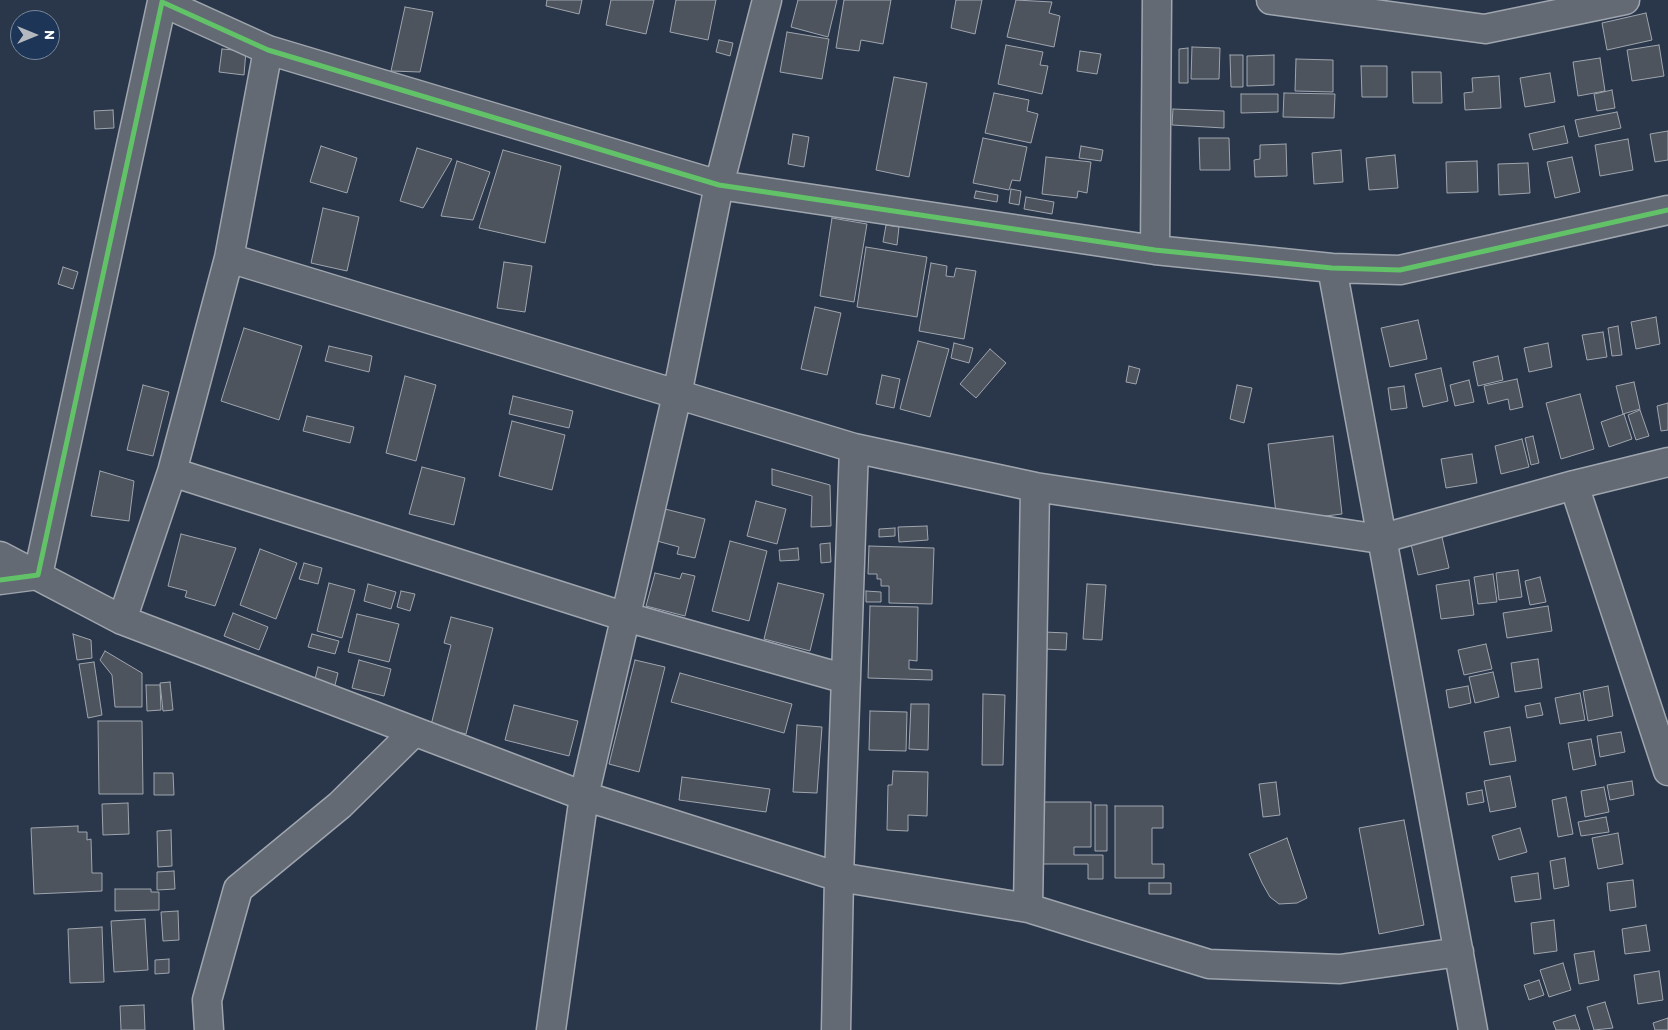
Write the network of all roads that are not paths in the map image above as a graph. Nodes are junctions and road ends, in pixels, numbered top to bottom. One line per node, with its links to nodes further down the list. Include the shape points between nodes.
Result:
1 (767, 0): 6 (street)
2 (1157, 0): 8 (street)
3 (1271, 0): 4 (street, via 1485,28)
4 (1625, 0)
5 (268, 50): 6 (street); 9 (street); 19 (street, via 162,2)
6 (719, 185): 8 (street); 11 (street)
7 (1668, 210): 10 (street, via 1400,270)
8 (1155, 250): 10 (street)
9 (228, 258): 11 (street); 14 (street)
10 (1332, 268): 17 (street)
11 (677, 395): 12 (street); 21 (street)
12 (854, 448): 16 (street); 23 (street)
13 (1668, 462): 15 (street)
14 (172, 472): 21 (street); 22 (street)
15 (1574, 485): 17 (street); 25 (street)
16 (1035, 487): 17 (street); 28 (street)
17 (1380, 539): 29 (street)
18 (0, 556): 19 (street)
19 (38, 575): 20 (street); 22 (street)
20 (0, 580)
21 (626, 617): 23 (street); 26 (street)
22 (122, 620): 24 (street)
23 (846, 679): 27 (street)
24 (414, 732): 26 (street); 30 (street, via 340,805 238,889 207,1000)
25 (1668, 772)
26 (584, 796): 27 (street); 31 (street)
27 (839, 877): 28 (street); 32 (street)
28 (1028, 908): 29 (street, via 1209,964 1340,969)
29 (1459, 952): 33 (street)
30 (208, 1030)
31 (551, 1030)
32 (836, 1030)
33 (1473, 1030)

